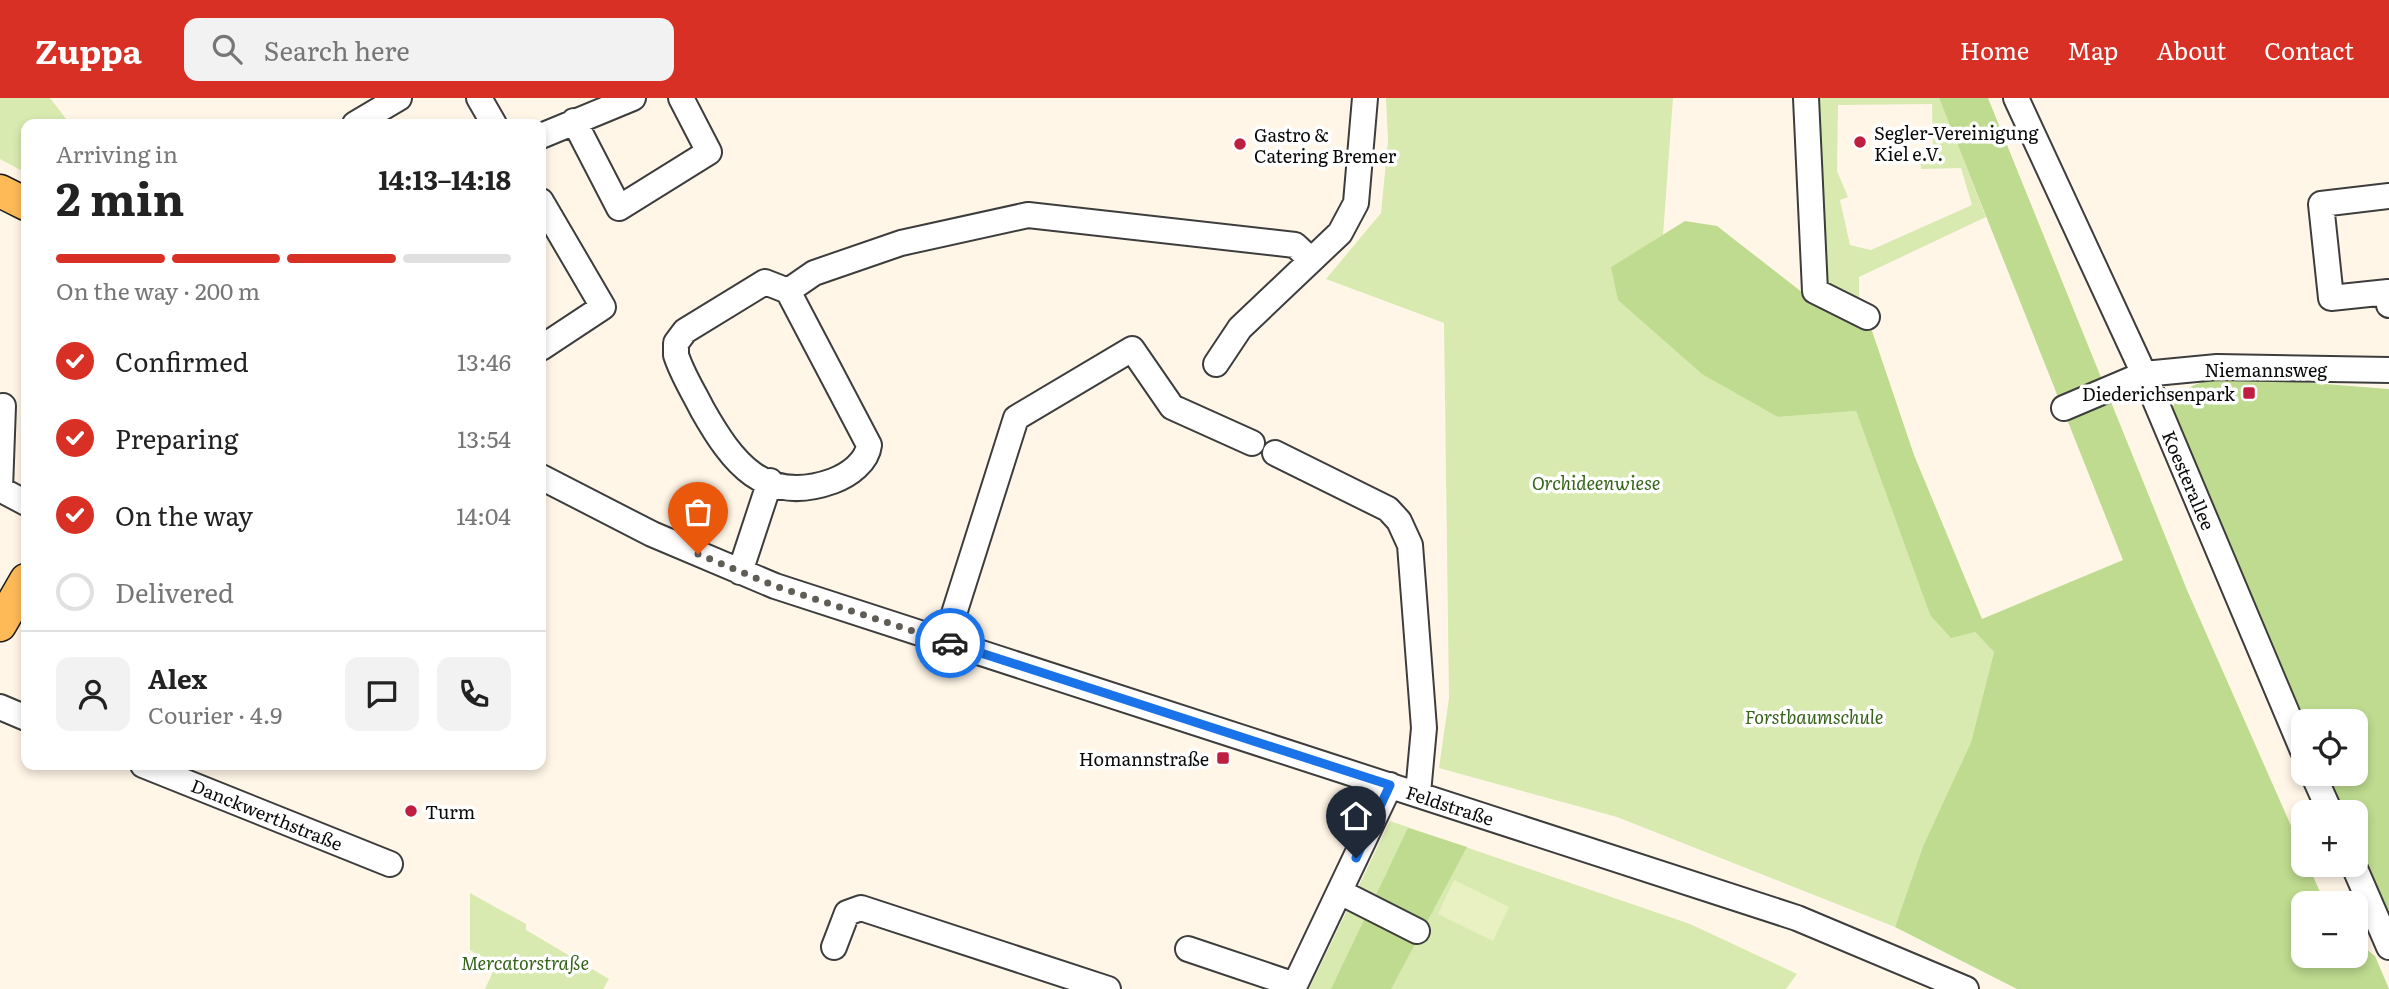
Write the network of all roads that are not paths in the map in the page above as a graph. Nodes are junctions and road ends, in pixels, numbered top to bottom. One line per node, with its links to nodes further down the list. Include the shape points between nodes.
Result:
1 (399, 98): 8 (street)
2 (479, 98): 9 (street)
3 (633, 98): 10 (street)
4 (681, 98): 10 (street, via 709,152 619,208)
5 (1365, 98): 16 (street, via 1356,203 1340,233)
6 (1806, 98): 19 (street, via 1815,291)
7 (2016, 98): 23 (street, Koesterallee)
8 (363, 119)
9 (491, 119)
10 (574, 121): 11 (street)
11 (546, 134)
12 (0, 191): 14 (main road)
13 (2389, 196): 18 (street, via 2321,204 2331,298)
14 (21, 202)
15 (546, 210): 20 (street, via 603,307)
16 (1310, 259): 17 (street, via 1295,245 1028,215 901,243 814,273); 21 (street, via 1240,328)
17 (788, 291): 29 (street, via 869,445 857,467 829,482 809,489); 29 (street, via 765,282 695,324 676,343 680,368 722,445 749,472)
18 (2388, 296)
19 (1867, 317)
20 (546, 345)
21 (1216, 364)
22 (2389, 370): 23 (street, Niemannsweg, via 2217,367)
23 (2144, 374): 25 (street, Niemannsweg); 37 (street, Koesterallee)
24 (3, 406): 30 (street, via 0,489)
25 (2064, 408)
26 (1252, 443): 34 (street, via 1172,407 1132,349 1016,418)
27 (1275, 453): 40 (street, via 1388,509 1410,545 1423,728)
28 (546, 480): 31 (street, Feldstraße, via 652,534)
29 (770, 481): 31 (street)
30 (21, 500)
31 (740, 572): 34 (street, Feldstraße)
32 (21, 589): 33 (main road)
33 (0, 625)
34 (945, 642): 39 (street, Feldstraße)
35 (0, 707): 36 (street)
36 (21, 716)
37 (2291, 723)
38 (155, 770): 41 (street, Danckwerthstraße)
39 (1390, 785): 40 (street, Feldstraße); 43 (street)
40 (1418, 793): 49 (street, Feldstraße, via 1797,918)
41 (390, 864)
42 (2359, 877): 46 (street)
43 (1340, 892): 44 (street); 48 (street)
44 (1417, 931)
45 (834, 947): 50 (street, via 847,913 862,908)
46 (2389, 947)
47 (1188, 949): 48 (street)
48 (1294, 987)
49 (1963, 988)
50 (1108, 989)

